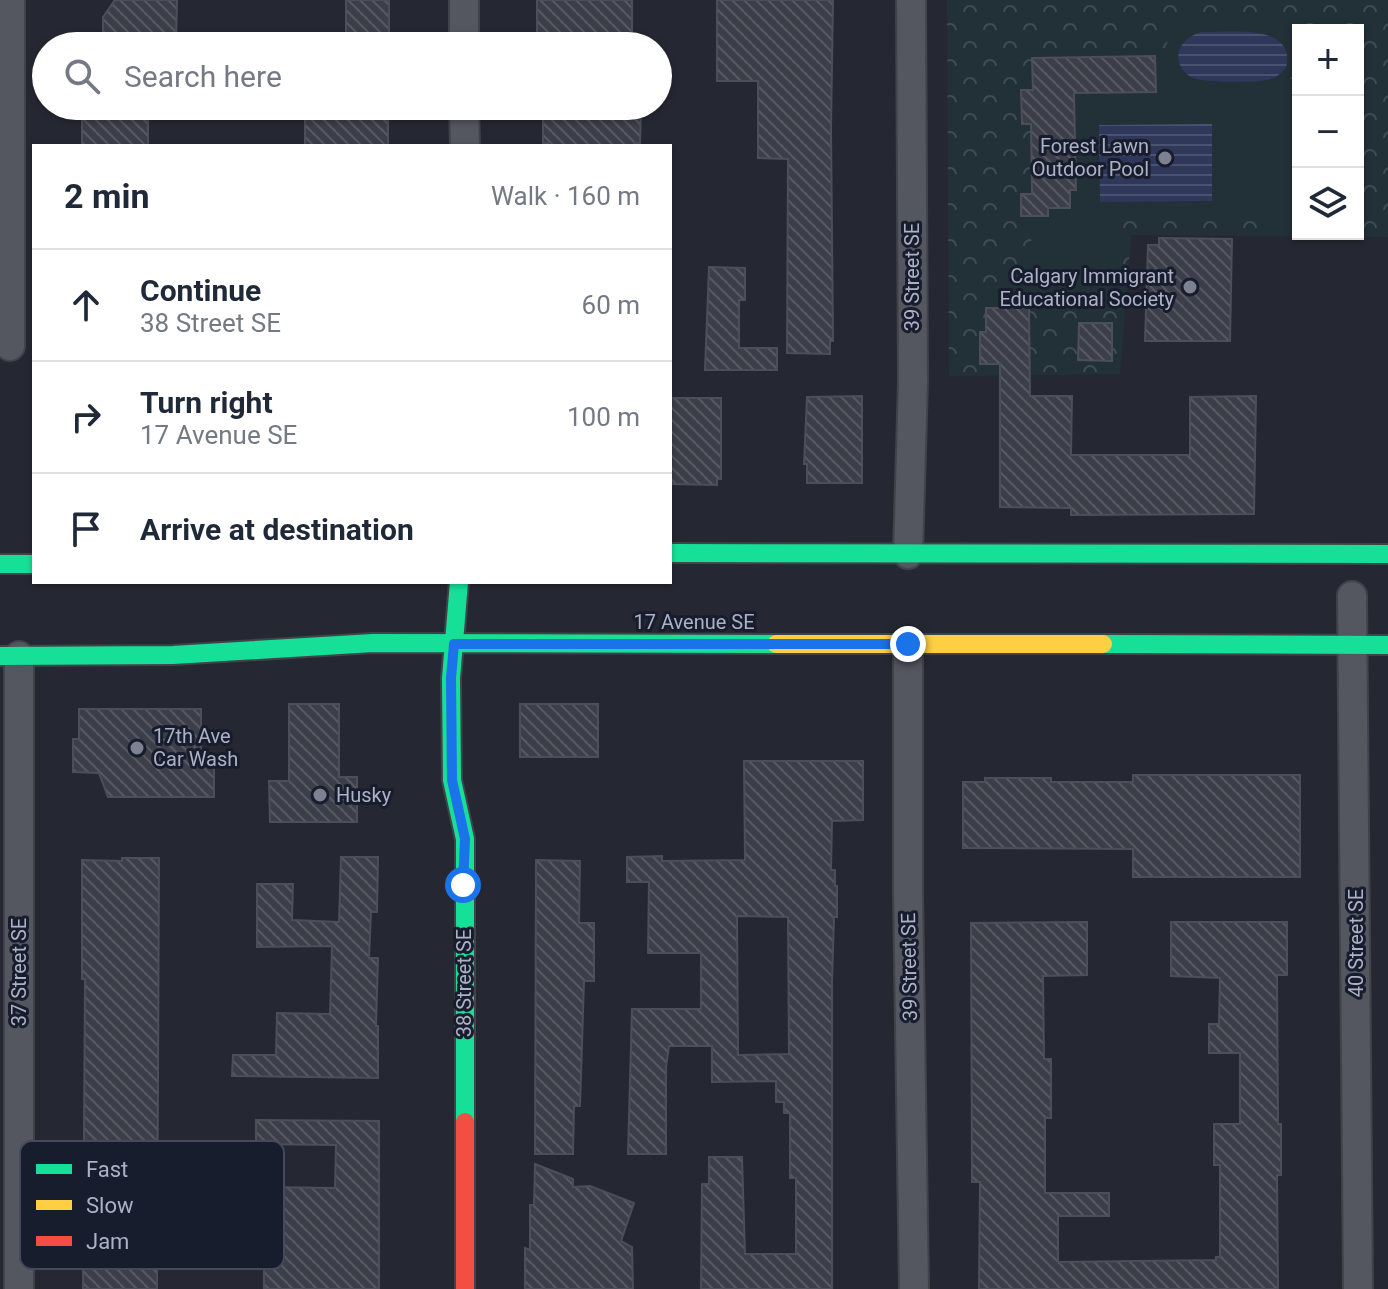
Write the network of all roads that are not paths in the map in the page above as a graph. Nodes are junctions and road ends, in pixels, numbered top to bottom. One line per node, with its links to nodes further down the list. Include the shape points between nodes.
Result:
1 (10, 0): 7 (street)
2 (464, 0): 4 (street)
3 (911, 0): 9 (street, 39 Street SE, via 913,381)
4 (464, 32)
5 (464, 120): 6 (street)
6 (465, 144)
7 (10, 346)
8 (672, 553): 9 (main road)
9 (908, 554): 10 (main road)
10 (1388, 554)
11 (0, 564): 12 (main road)
12 (32, 564)
13 (459, 584): 15 (main road, 38 Street SE)
14 (1352, 596): 17 (street, 40 Street SE)
15 (454, 644): 16 (main road, 17 Avenue SE); 19 (main road, 17 Avenue SE); 21 (main road, 38 Street SE, via 452,780 465,839)
16 (908, 644): 17 (main road, 17 Avenue SE); 22 (street, 39 Street SE)
17 (1352, 644): 18 (main road, 17 Avenue SE); 23 (street, 40 Street SE)
18 (1388, 645)
19 (9, 656): 20 (street, 37 Street SE)
20 (19, 1289)
21 (465, 1289)
22 (914, 1289)
23 (1358, 1289)

